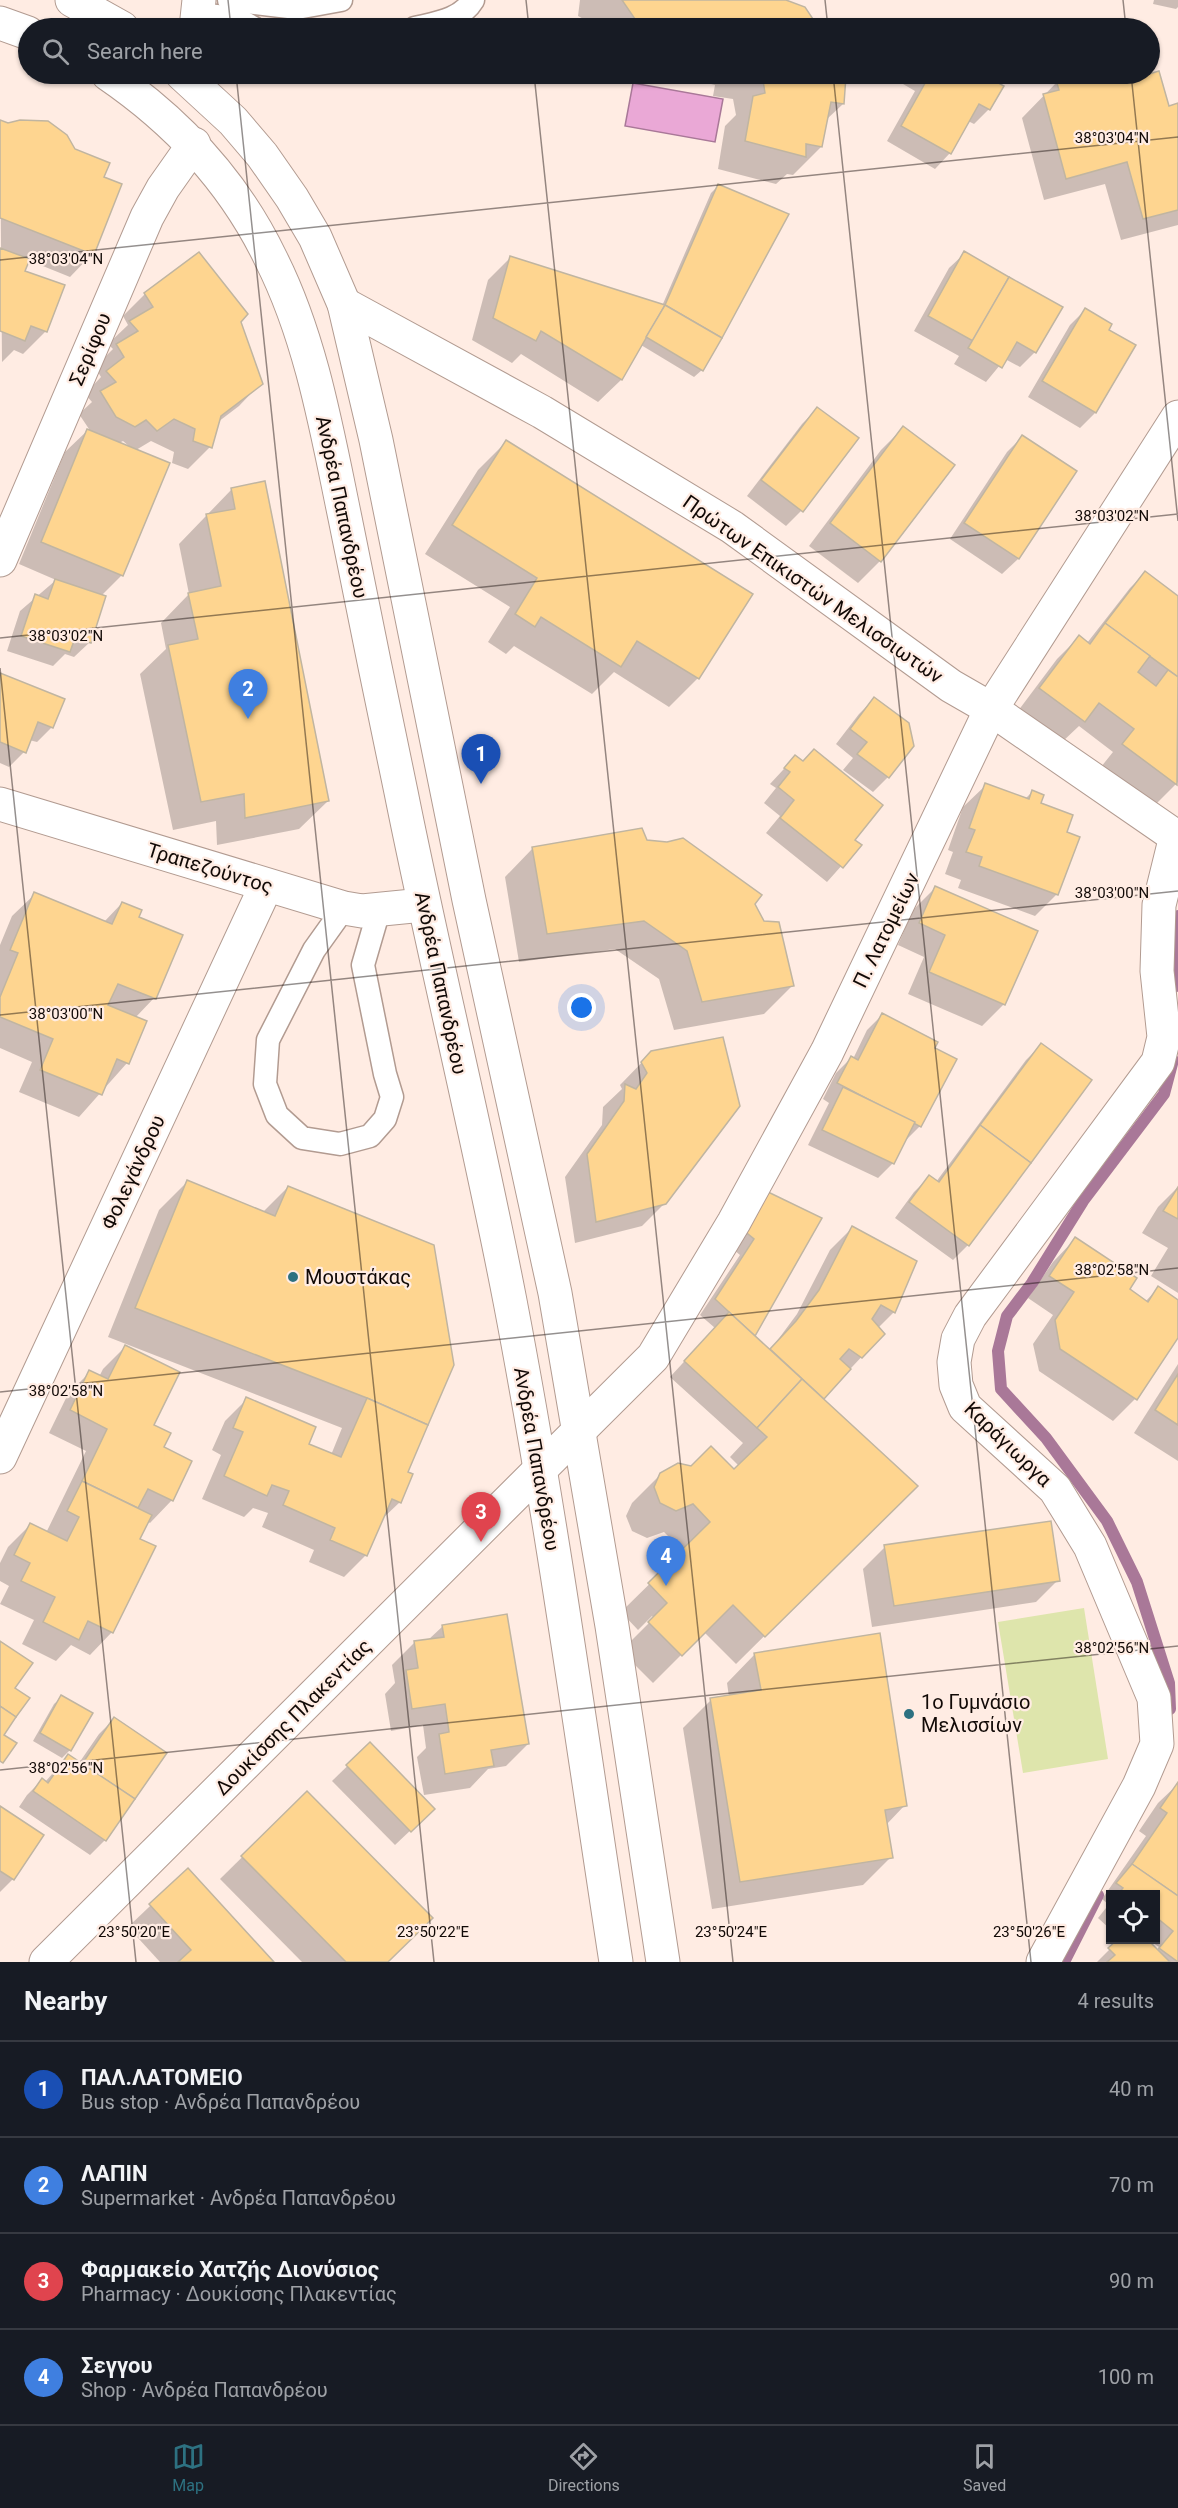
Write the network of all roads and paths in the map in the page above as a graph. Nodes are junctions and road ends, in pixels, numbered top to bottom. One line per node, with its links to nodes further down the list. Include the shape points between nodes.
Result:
1 (72, 0): 6 (street)
2 (229, 0): 3 (lane, via 297,8)
3 (341, 0)
4 (473, 0): 8 (lane, via 467,10)
5 (197, 14): 7 (lane)
6 (104, 18)
7 (236, 18)
8 (452, 18)
9 (0, 22): 10 (street)
10 (18, 29)
11 (122, 84): 13 (street, Ανδρέα Παπανδρέου)
12 (198, 84): 14 (street, via 262,155 292,198 315,237)
13 (194, 144): 16 (street, Σερίφου, via 147,217); 21 (street, Ανδρέα Παπανδρέου, via 252,222 273,262 307,354 331,449)
14 (344, 304): 17 (street, Πρώτων Επικιστών Μελισσιωτών, via 542,412 723,522 951,686); 24 (street, via 555,1293)
15 (1178, 417): 17 (street, Π. Λατομείων)
16 (0, 560)
17 (992, 709): 19 (street, Πρώτων Επικιστών Μελισσιωτών); 24 (street, Π. Λατομείων, via 827,1052 734,1222 653,1357)
18 (0, 804): 20 (street, Τραπεζούντος)
19 (1177, 837): 30 (street, Καράγιωργα, via 1159,905 1157,971 1164,1037 1158,1062 970,1316 958,1339 954,1362 956,1385 965,1407 1055,1489 1090,1546 1154,1698 1157,1744 1140,1786)
20 (266, 886): 22 (street, Τραπεζούντος); 25 (street, Φολεγάνδρου)
21 (423, 905): 23 (street, Τραπεζούντος); 26 (street, Ανδρέα Παπανδρέου, via 509,1298)
22 (344, 908): 23 (street, Τραπεζούντος); 23 (lane, via 314,950 268,1040 265,1083 278,1116 302,1138 340,1144 370,1136 385,1119 392,1097 363,964)
23 (379, 910)
24 (580, 1431): 26 (street, Π. Λατομείων); 29 (street)
25 (0, 1457)
26 (540, 1472): 27 (street, Δουκίσσης Πλακεντίας); 28 (street, Ανδρέα Παπανδρέου)
27 (46, 1962)
28 (616, 1962)
29 (663, 1962)
30 (1043, 1962)

